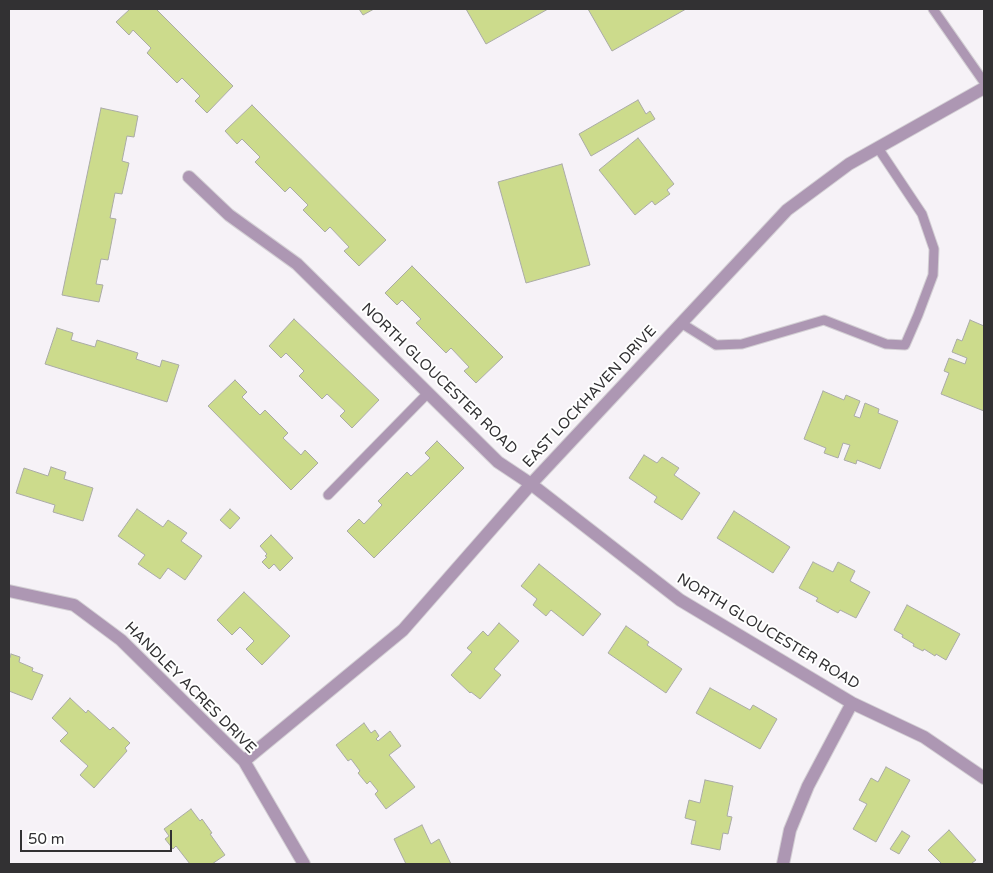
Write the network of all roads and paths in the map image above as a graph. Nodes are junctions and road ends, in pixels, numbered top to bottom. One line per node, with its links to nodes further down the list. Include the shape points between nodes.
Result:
1 (933, 9): 2 (lane)
2 (984, 82)
3 (984, 88): 4 (street, EAST LOCKHAVEN DRIVE)
4 (878, 148): 6 (street, EAST LOCKHAVEN DRIVE, via 849,164 787,210); 6 (lane, via 922,214 934,250 932,276 905,345 886,344 824,320 742,344 716,345)
5 (189, 176): 7 (street, NORTH GLOUCESTER ROAD, via 229,216 297,264)
6 (681, 324): 8 (street, EAST LOCKHAVEN DRIVE)
7 (428, 393): 8 (street, NORTH GLOUCESTER ROAD, via 498,462); 9 (lane)
8 (532, 484): 11 (street, NORTH GLOUCESTER ROAD, via 680,600); 12 (street, EAST LOCKHAVEN DRIVE, via 402,630)
9 (328, 496)
10 (9, 591): 12 (street, HANDLEY ACRES DRIVE, via 74,605 121,640)
11 (852, 702): 13 (street, NORTH GLOUCESTER ROAD, via 924,738); 15 (street, via 808,786 790,830)
12 (244, 761): 14 (street, HANDLEY ACRES DRIVE)
13 (984, 778)
14 (304, 864)
15 (783, 864)

